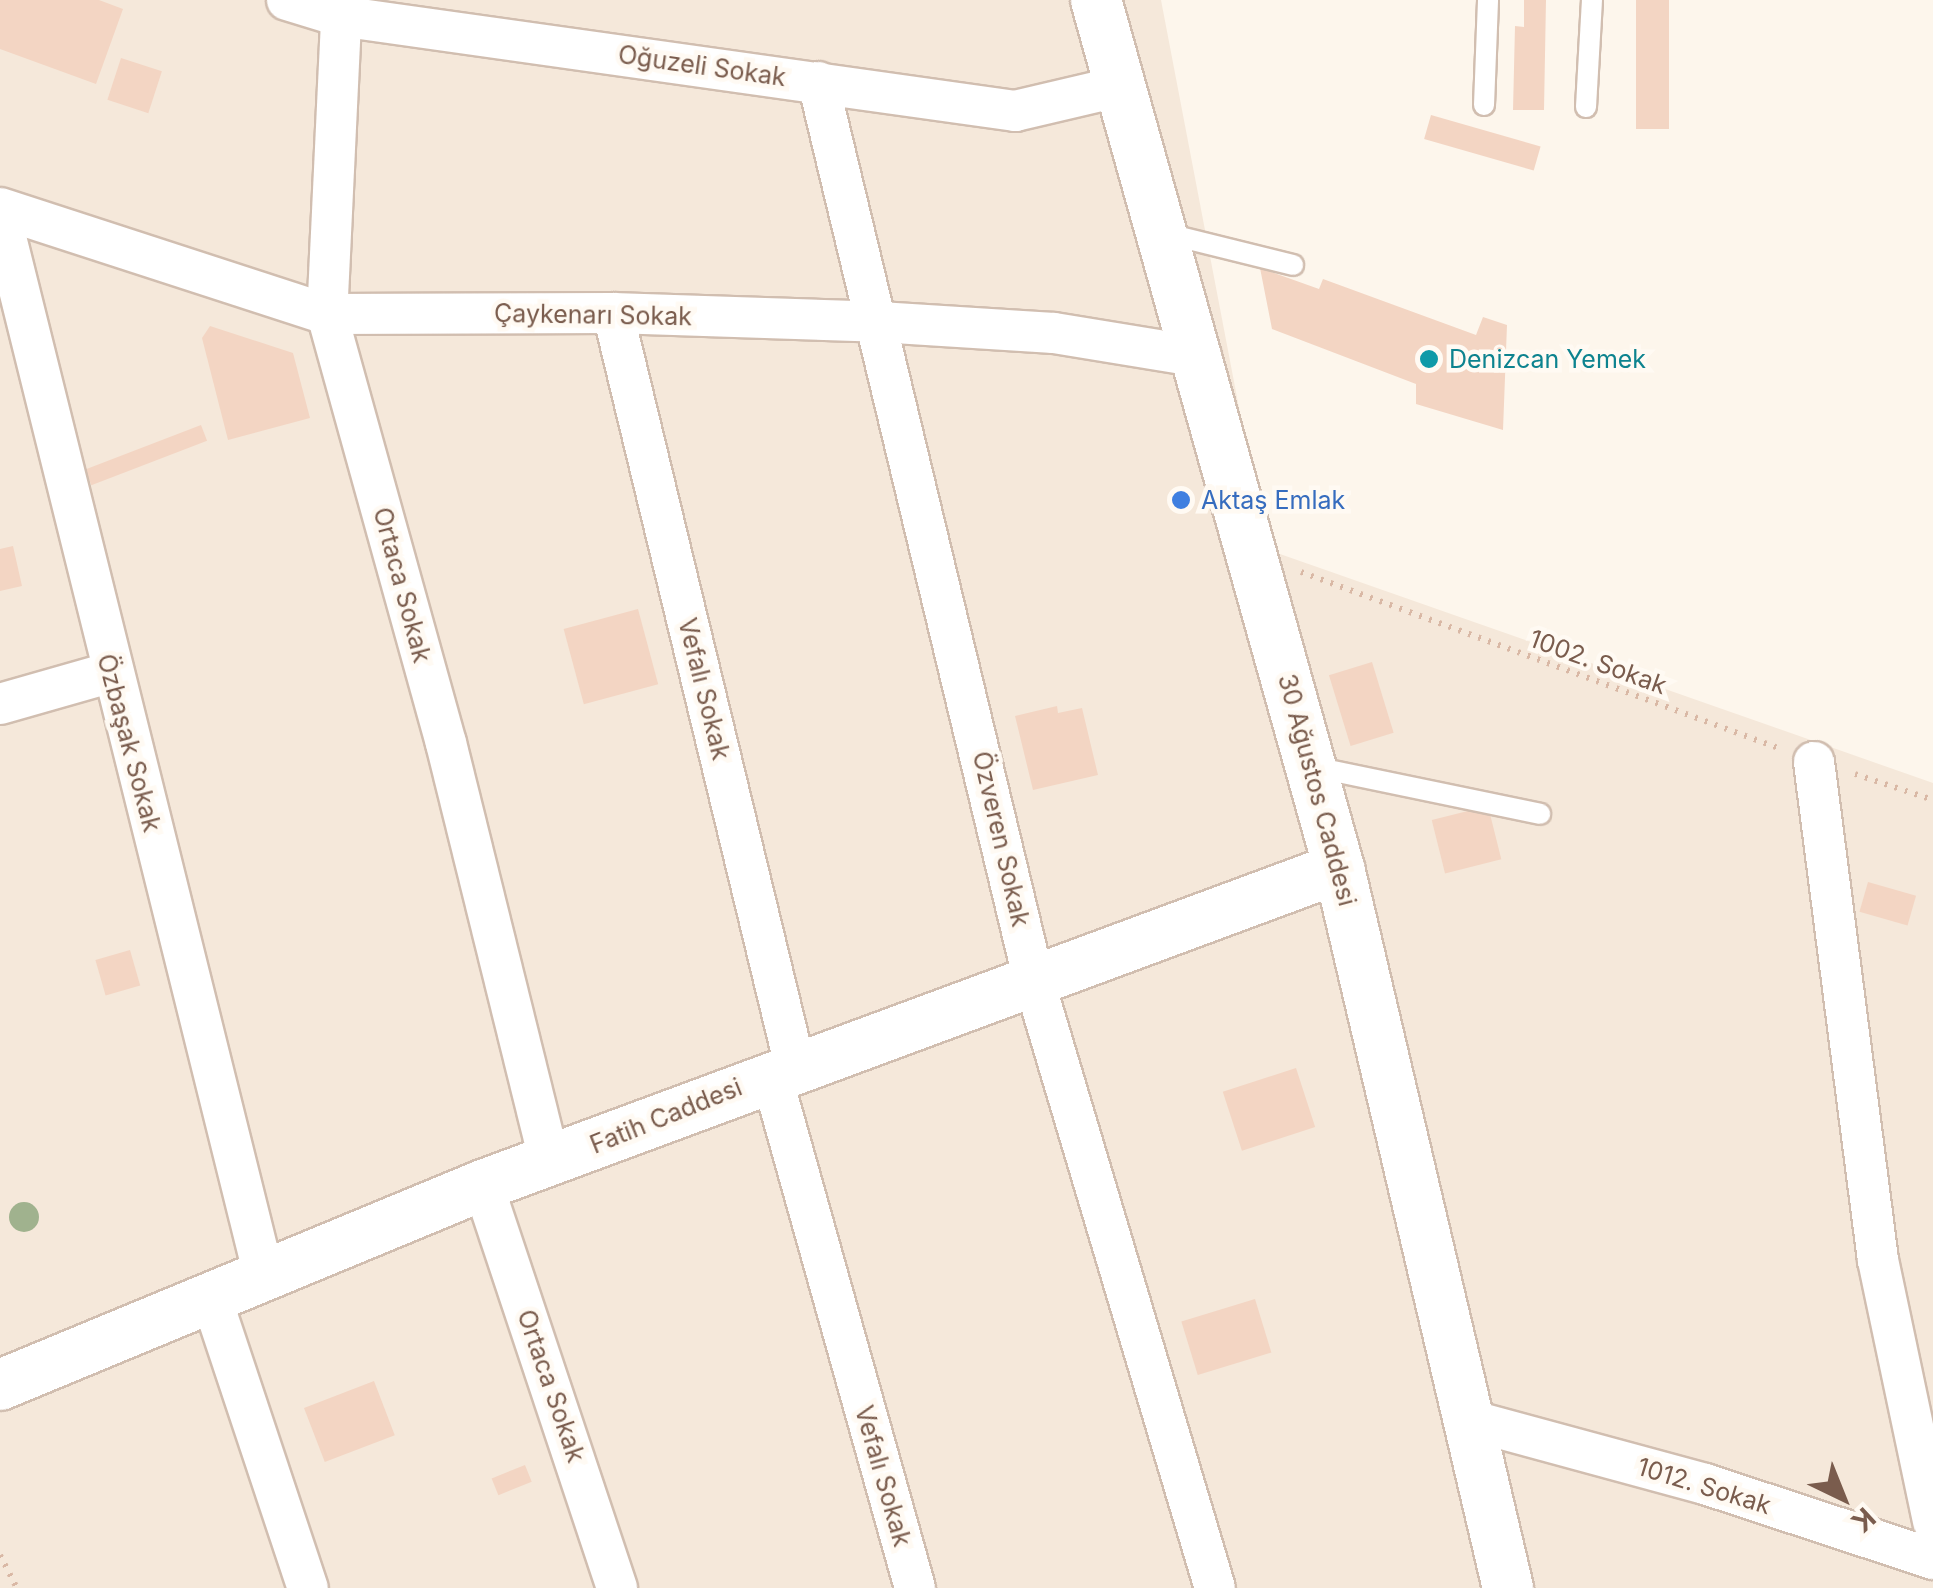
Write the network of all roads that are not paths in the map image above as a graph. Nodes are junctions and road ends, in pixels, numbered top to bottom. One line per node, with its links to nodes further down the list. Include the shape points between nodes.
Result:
1 (287, 0): 5 (street, Oğuzeli Sokak)
2 (1096, 0): 7 (street, 30 Ağustos Caddesi)
3 (1488, 0): 8 (lane)
4 (1592, 0): 9 (lane)
5 (341, 8): 6 (street, Oğuzeli Sokak); 14 (street, Ortaca Sokak)
6 (818, 82): 7 (street, Oğuzeli Sokak, via 1014,112); 15 (street, Özveren Sokak)
7 (1117, 87): 11 (street, 30 Ağustos Caddesi)
8 (1484, 105)
9 (1586, 107)
10 (0, 211): 14 (street, Çaykenarı Sokak); 17 (street, Özbaşak Sokak)
11 (1162, 232): 12 (lane); 16 (street, 30 Ağustos Caddesi)
12 (1293, 265)
13 (613, 312): 14 (street, Çaykenarı Sokak); 15 (street, Çaykenarı Sokak); 24 (street, Vefalı Sokak)
14 (328, 314): 25 (street, Ortaca Sokak, via 446,742)
15 (879, 322): 16 (street, Çaykenarı Sokak, via 1054,333); 23 (street, Özveren Sokak)
16 (1201, 357): 20 (street, 30 Ağustos Caddesi)
17 (110, 673): 18 (street); 27 (street, Özbaşak Sokak)
18 (0, 704)
19 (1814, 762): 31 (street, via 1878,1260)
20 (1312, 766): 21 (lane); 22 (street, 30 Ağustos Caddesi)
21 (1540, 814)
22 (1340, 868): 23 (street, Fatih Caddesi); 30 (street, 30 Ağustos Caddesi)
23 (1034, 982): 24 (street, Fatih Caddesi); 36 (street, Özveren Sokak)
24 (783, 1070): 25 (street, Fatih Caddesi); 35 (street, Vefalı Sokak)
25 (550, 1162): 26 (street, Fatih Caddesi)
26 (483, 1185): 27 (street, Fatih Caddesi); 34 (street, Ortaca Sokak)
27 (263, 1272): 28 (street, Fatih Caddesi)
28 (210, 1294): 29 (street, Fatih Caddesi); 33 (street)
29 (0, 1385)
30 (1473, 1421): 32 (street, 1012. Sokak, via 1706,1484); 37 (street, 30 Ağustos Caddesi)
31 (1933, 1521)
32 (1933, 1559)
33 (308, 1588)
34 (617, 1588)
35 (915, 1588)
36 (1215, 1588)
37 (1508, 1588)

